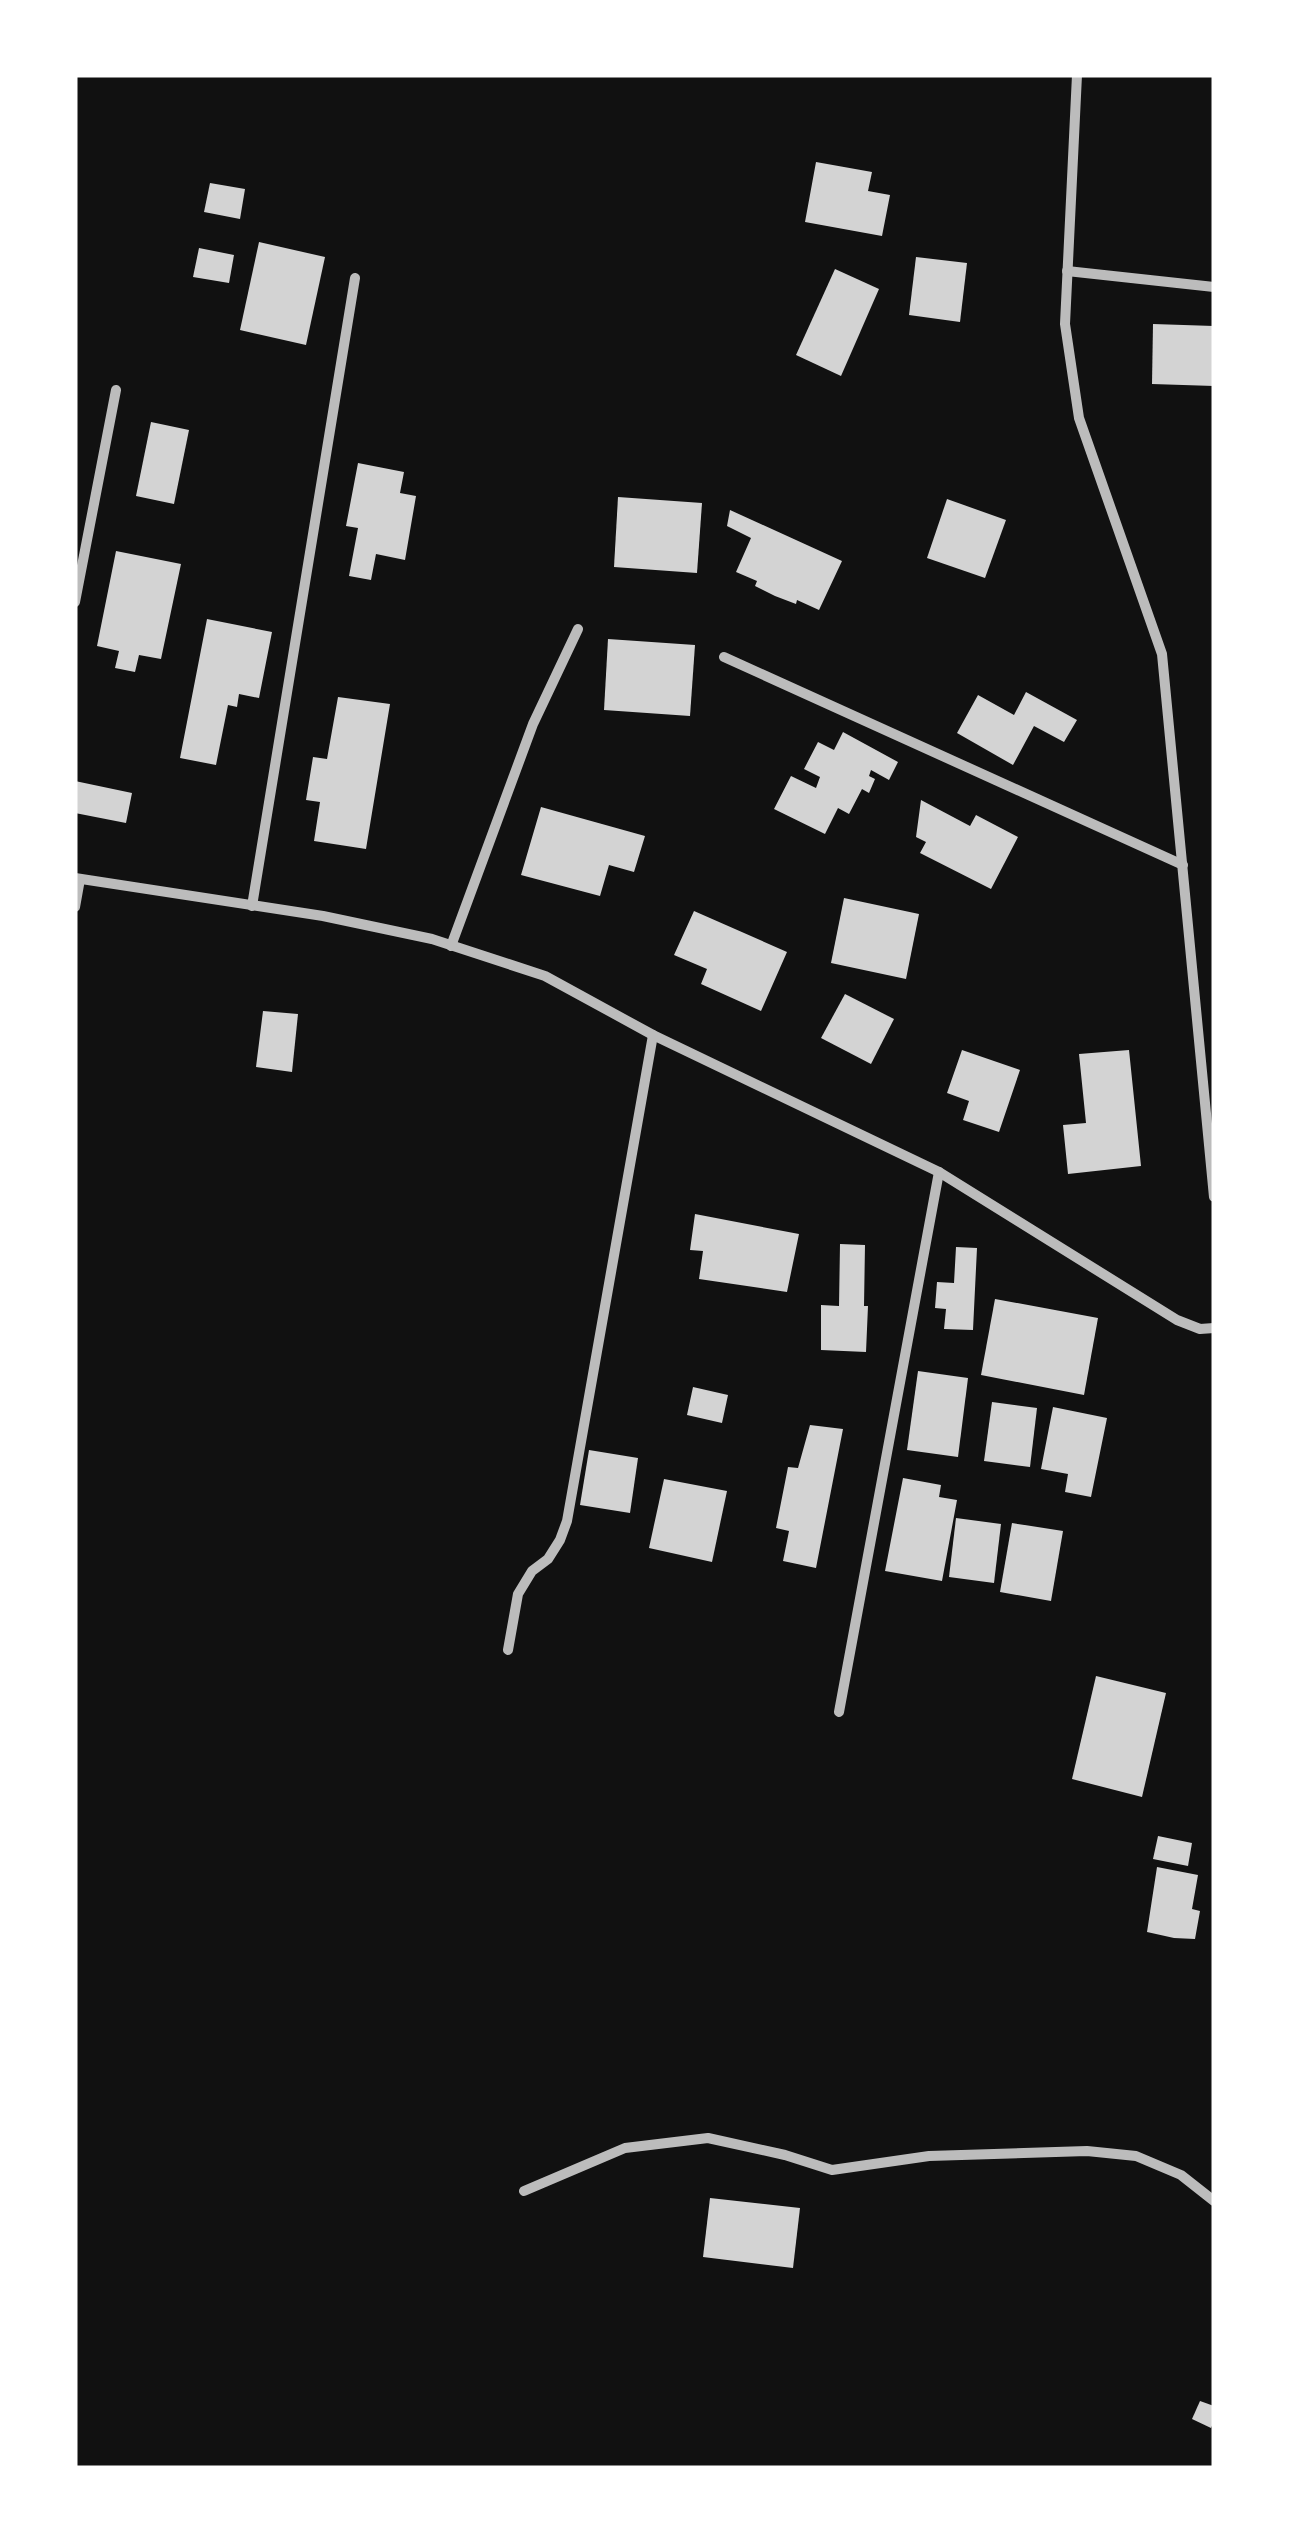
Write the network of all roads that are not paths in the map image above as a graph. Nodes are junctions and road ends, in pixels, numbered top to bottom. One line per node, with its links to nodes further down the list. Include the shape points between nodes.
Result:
1 (1077, 75): 2 (street)
2 (1067, 271): 4 (street); 9 (street, via 1064,324 1079,418 1162,654)
3 (355, 278): 11 (street)
4 (1214, 287)
5 (116, 390): 6 (street)
6 (75, 602)
7 (578, 628): 13 (street, via 533,724)
8 (724, 657): 9 (street)
9 (1183, 865): 16 (street)
10 (78, 879): 11 (street); 12 (street)
11 (252, 906): 13 (street)
12 (75, 907)
13 (451, 946): 14 (street, via 545,976)
14 (654, 1035): 15 (street); 18 (street, via 568,1521 518,1594)
15 (940, 1172): 17 (street, via 1178,1320); 19 (street)
16 (1214, 1198)
17 (1214, 1328)
18 (508, 1650)
19 (839, 1712)
20 (524, 2191): 21 (street, via 624,2148 708,2138 832,2170 929,2156 1136,2156 1181,2176)
21 (1214, 2201)

